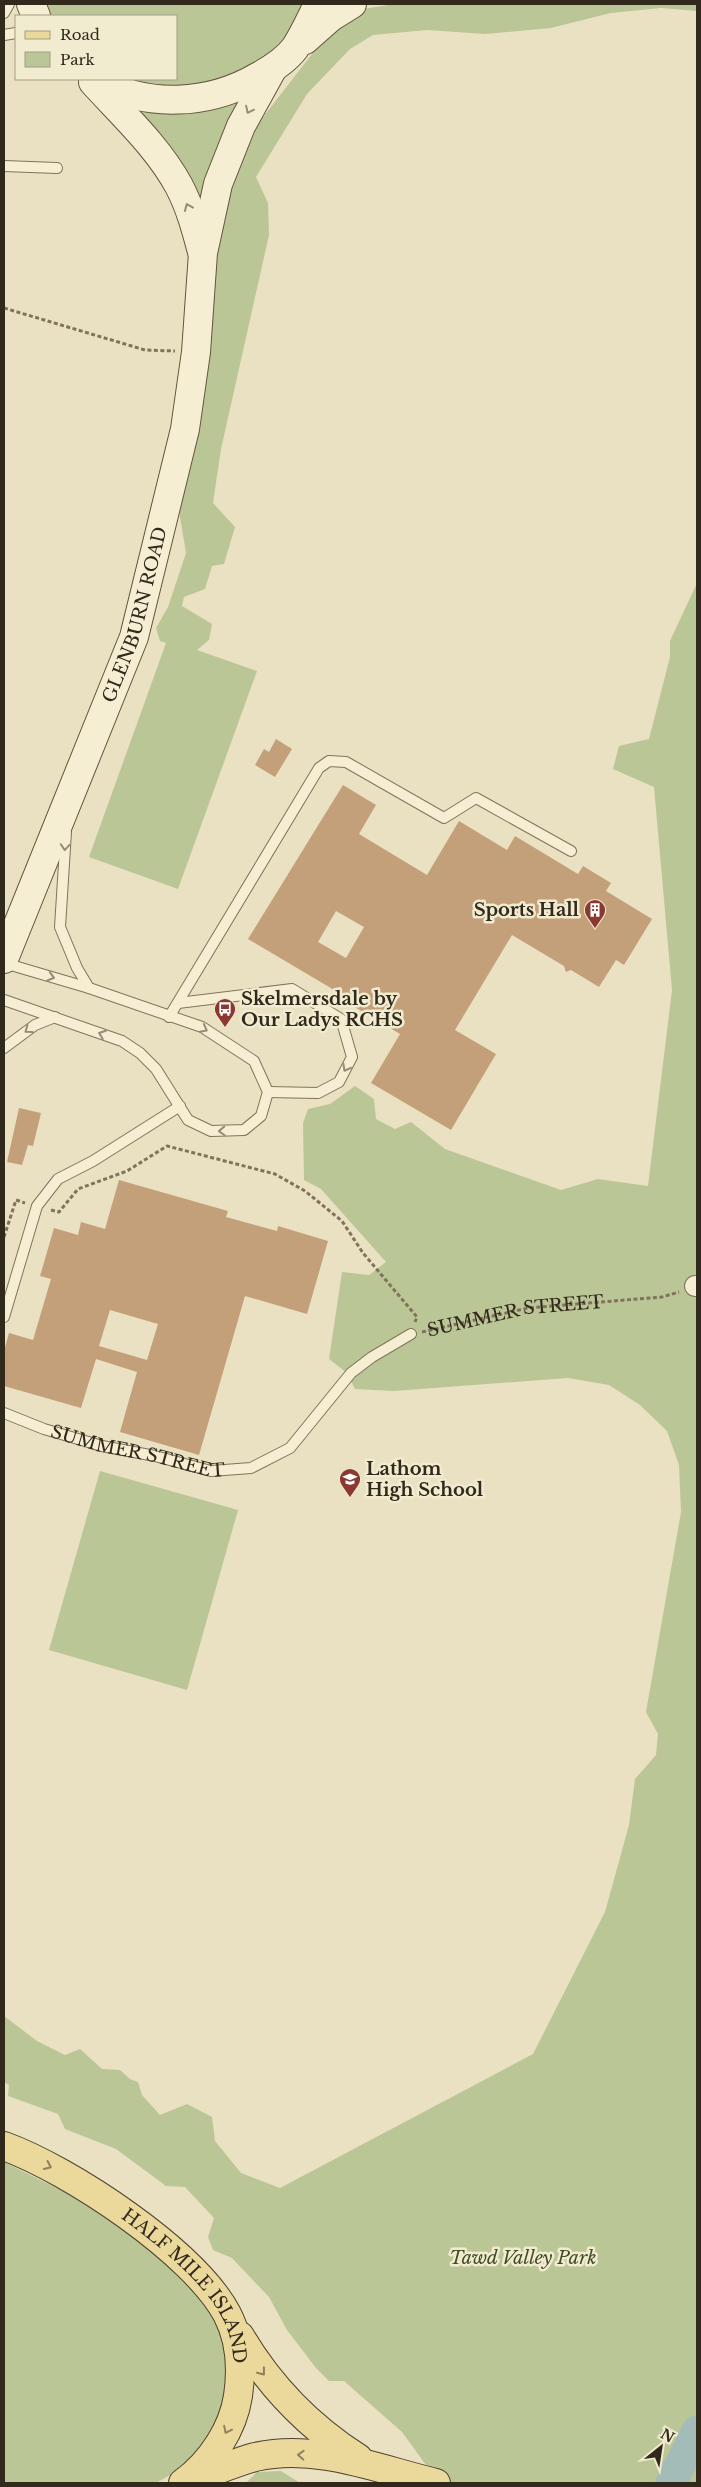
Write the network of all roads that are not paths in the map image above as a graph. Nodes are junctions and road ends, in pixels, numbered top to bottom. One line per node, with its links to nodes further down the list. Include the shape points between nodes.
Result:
1 (9, 4): 4 (lane)
2 (318, 4): 5 (street)
3 (352, 4): 5 (street)
4 (4, 13)
5 (294, 49): 6 (street)
6 (273, 68): 8 (street, via 245,84 191,99 160,100 131,94); 11 (street, GLENBURN ROAD, one-way to 11, via 256,95 229,153 218,184)
7 (91, 80): 11 (street, GLENBURN ROAD, one-way to 7, via 183,195 164,161)
8 (98, 80)
9 (4, 166): 10 (lane)
10 (57, 168)
11 (203, 253): 12 (street, GLENBURN ROAD, via 196,352 185,429 134,637)
12 (68, 799): 14 (street, GLENBURN ROAD); 16 (lane, one-way to 16, via 60,927)
13 (571, 852): 18 (lane, via 476,798 444,818 346,762 329,761 319,768)
14 (4, 959)
15 (4, 964): 16 (lane, one-way to 16)
16 (89, 988): 20 (lane)
17 (4, 1000): 19 (lane)
18 (178, 1003): 20 (lane); 22 (lane, one-way to 22, via 292,989 341,1019 352,1057 339,1082 318,1093)
19 (55, 1017): 21 (lane, one-way to 21, via 35,1025); 23 (lane, one-way to 19, via 156,1069 140,1053 122,1041)
20 (169, 1017): 22 (lane, one-way to 22, via 202,1027 254,1061)
21 (4, 1048)
22 (268, 1092): 23 (lane, one-way to 23, via 260,1116 244,1130 211,1132 188,1120)
23 (180, 1106): 24 (lane, via 93,1161 58,1179 37,1206)
24 (4, 1317)
25 (412, 1334): 26 (lane, SUMMER STREET, via 351,1373 290,1448 251,1468 211,1471 102,1446)
26 (4, 1413)
27 (4, 2146): 28 (main road, HALF MILE ISLAND, one-way to 28, via 60,2172 105,2200 188,2266 214,2293)
28 (228, 2315): 29 (main road, one-way to 29, via 258,2368 284,2399 335,2444); 30 (main road, HALF MILE ISLAND, one-way to 30, via 239,2358 236,2407 213,2454)
29 (367, 2464): 30 (main road, one-way to 30, via 281,2454 255,2458); 31 (main road)
30 (185, 2482)
31 (436, 2483)

